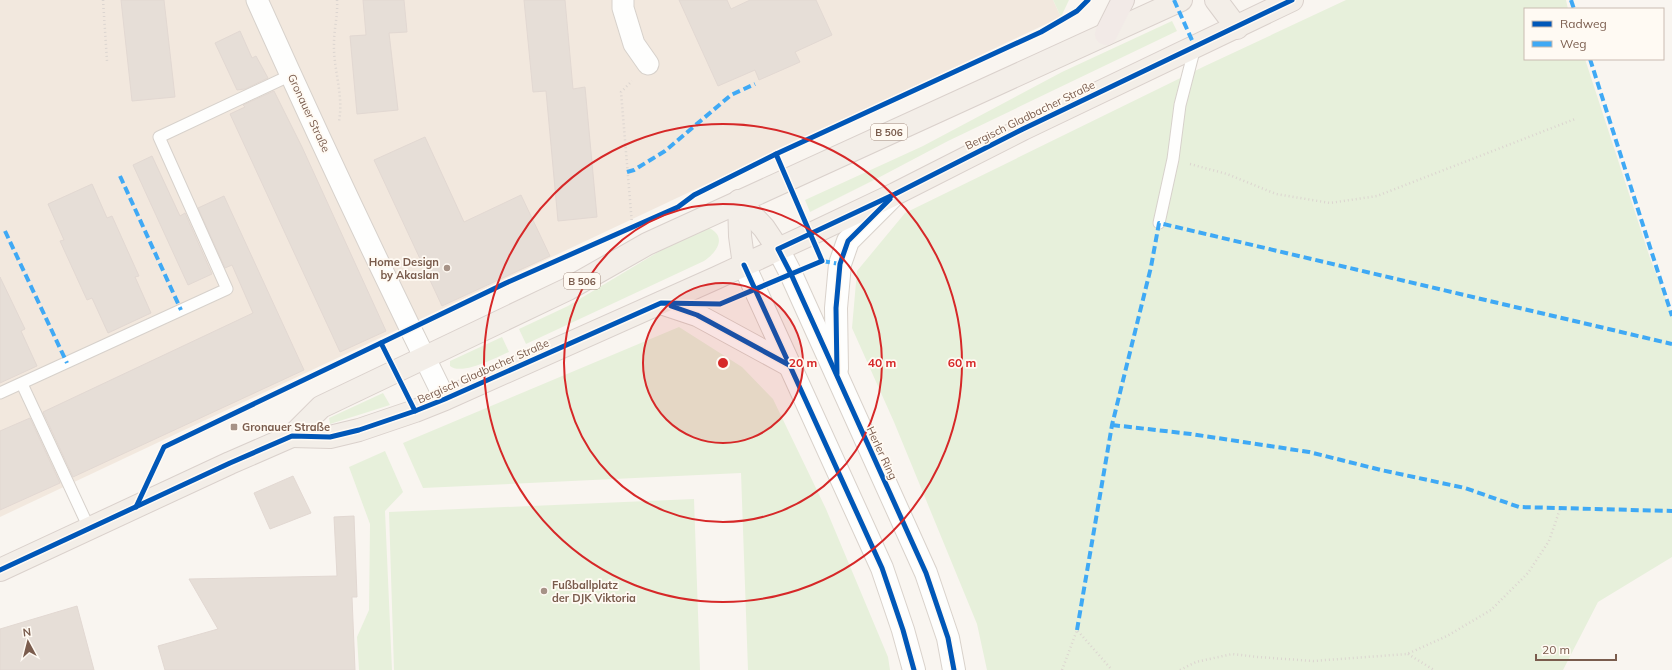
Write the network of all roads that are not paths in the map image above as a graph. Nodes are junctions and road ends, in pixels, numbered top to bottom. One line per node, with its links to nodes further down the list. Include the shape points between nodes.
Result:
1 (257, 0): 12 (street, Gronauer Straße)
2 (623, 0): 11 (street, via 634,44)
3 (1123, 0): 9 (highway)
4 (1181, 0): 9 (main road, Bergisch Gladbacher Straße / B 506)
5 (1216, 0): 8 (main road)
6 (1234, 0): 8 (main road)
7 (1292, 0): 8 (main road, Bergisch Gladbacher Straße / B 506)
8 (1236, 28): 10 (main road, Bergisch Gladbacher Straße / B 506)
9 (1106, 34): 14 (main road, Bergisch Gladbacher Straße / B 506)
10 (1195, 47): 13 (main road, Bergisch Gladbacher Straße / B 506, via 1023,129); 15 (lane, via 1180,105 1173,159)
11 (648, 64)
12 (291, 75): 19 (street, Gronauer Straße); 22 (lane, via 159,137 227,289)
13 (895, 194): 16 (main road, Bergisch Gladbacher Straße / B 506); 21 (main road, via 848,241 840,264 836,308)
14 (739, 201): 16 (main road, via 764,228); 17 (main road); 19 (main road, Bergisch Gladbacher Straße / B 506, via 647,244 568,289)
15 (1160, 223)
16 (778, 250): 17 (main road, Bergisch Gladbacher Straße / B 506); 21 (main road, Herler Ring)
17 (744, 265): 18 (main road, Bergisch Gladbacher Straße / B 506); 20 (main road)
18 (661, 303): 20 (main road, via 697,315); 24 (main road, Bergisch Gladbacher Straße / B 506)
19 (425, 358): 24 (street, Gronauer Straße); 25 (main road, Bergisch Gladbacher Straße / B 506, via 321,407)
20 (789, 365): 28 (main road, via 882,568)
21 (837, 378): 29 (main road, Herler Ring, via 926,573 948,638)
22 (22, 384): 23 (lane); 26 (lane)
23 (0, 393)
24 (445, 399): 25 (main road, Bergisch Gladbacher Straße / B 506, via 359,430 330,437)
25 (292, 436): 26 (main road, Bergisch Gladbacher Straße / B 506)
26 (89, 528): 27 (main road, Bergisch Gladbacher Straße / B 506)
27 (0, 570)
28 (914, 670)
29 (954, 670)

